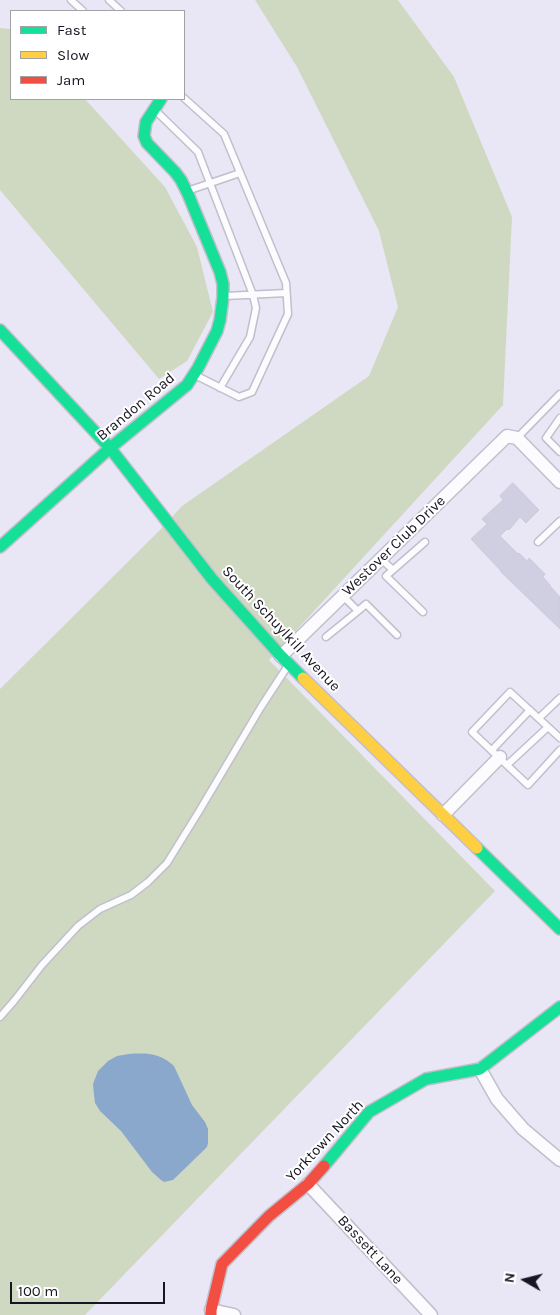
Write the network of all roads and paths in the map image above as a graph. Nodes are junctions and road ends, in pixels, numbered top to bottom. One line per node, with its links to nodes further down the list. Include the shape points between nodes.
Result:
1 (71, 0): 3 (lane)
2 (109, 0): 4 (lane)
3 (82, 10)
4 (120, 10)
5 (185, 99): 8 (lane, via 224,134)
6 (160, 100): 7 (street, Brandon Road)
7 (154, 109): 9 (lane, via 198,152); 10 (street, Brandon Road, via 146,122 144,136)
8 (240, 173): 9 (lane); 11 (lane, via 286,283)
9 (211, 183): 10 (lane); 12 (lane)
10 (187, 191): 13 (street, Brandon Road, via 220,272)
11 (286, 293): 12 (lane); 16 (lane, via 288,314 252,392 239,397)
12 (253, 295): 13 (lane); 16 (lane, via 256,308 250,336)
13 (223, 297): 15 (street, Brandon Road, via 217,331)
14 (0, 330): 20 (street, South Schuylkill Avenue)
15 (194, 374): 16 (lane); 20 (street, Brandon Road, via 188,385)
16 (220, 388)
17 (560, 394): 19 (lane)
18 (560, 418): 21 (lane, via 546,438)
19 (512, 437): 22 (street); 27 (street, Westover Club Drive)
20 (110, 448): 26 (street, Brandon Road); 34 (street, South Schuylkill Avenue, via 212,579)
21 (560, 452)
22 (560, 482)
23 (560, 521): 25 (lane)
24 (425, 542): 28 (lane)
25 (538, 542)
26 (0, 547)
27 (381, 559): 28 (lane); 29 (street, Westover Club Drive)
28 (393, 570): 31 (lane, via 386,576)
29 (343, 596): 30 (lane); 34 (street, Westover Club Drive)
30 (358, 611): 32 (lane, via 366,604); 33 (lane)
31 (423, 612)
32 (397, 634)
33 (326, 638)
34 (285, 660): 42 (street, South Schuylkill Avenue); 45 (lane, via 167,863 131,895 100,909 78,926)
35 (560, 698): 37 (lane)
36 (530, 710): 37 (lane); 41 (lane); 41 (lane, via 510,692 472,732)
37 (539, 718): 38 (lane)
38 (548, 727): 39 (lane); 41 (lane)
39 (560, 738)
40 (560, 750): 41 (lane, via 528,785)
41 (500, 758): 42 (street)
42 (444, 815): 43 (street, South Schuylkill Avenue)
43 (560, 929)
44 (560, 1007): 46 (street, Yorktown North)
45 (0, 1017)
46 (480, 1069): 47 (street, via 496,1098 523,1129); 48 (street, Yorktown North, via 426,1079 369,1112)
47 (560, 1160)
48 (308, 1184): 49 (street, Yorktown North, via 269,1216 222,1264); 51 (street, Bassett Lane)
49 (211, 1312): 50 (street)
50 (234, 1315)
51 (431, 1315)

